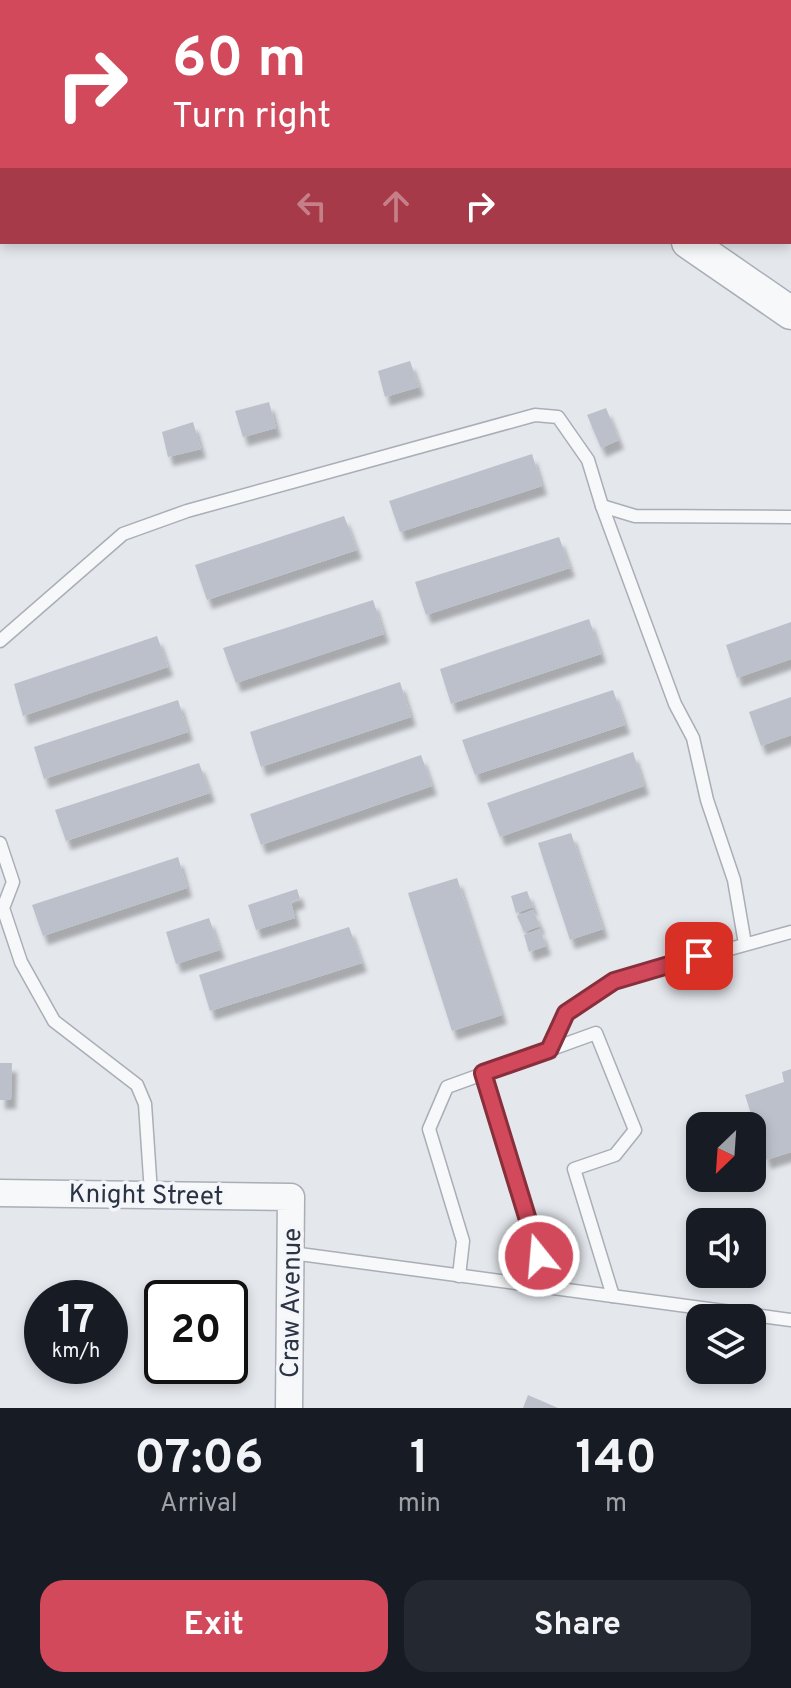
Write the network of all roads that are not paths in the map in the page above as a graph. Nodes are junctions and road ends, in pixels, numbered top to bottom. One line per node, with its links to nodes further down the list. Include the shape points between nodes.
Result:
1 (691, 244): 2 (street)
2 (791, 313)
3 (602, 506): 4 (lane, via 635,516); 5 (lane, via 588,460 558,417 535,415 187,511 123,534); 8 (lane, via 675,704 693,738 734,880)
4 (791, 517)
5 (0, 641)
6 (0, 843): 12 (lane, via 13,882 3,908 21,962 54,1021 137,1085 141,1094)
7 (791, 932): 8 (lane)
8 (745, 944): 9 (lane, via 614,981 566,1013)
9 (549, 1050): 10 (lane); 17 (lane, via 596,1033 635,1130 615,1155 574,1169)
10 (483, 1073): 15 (lane, via 447,1087 429,1129 463,1241); 16 (lane)
11 (0, 1193): 12 (street, Knight Street)
12 (151, 1193): 13 (street, Knight Street)
13 (291, 1197): 14 (street, Craw Avenue)
14 (292, 1253): 15 (lane); 19 (street, Craw Avenue)
15 (459, 1276): 16 (lane)
16 (548, 1286): 17 (lane)
17 (613, 1296): 18 (lane)
18 (791, 1320)
19 (289, 1408)

